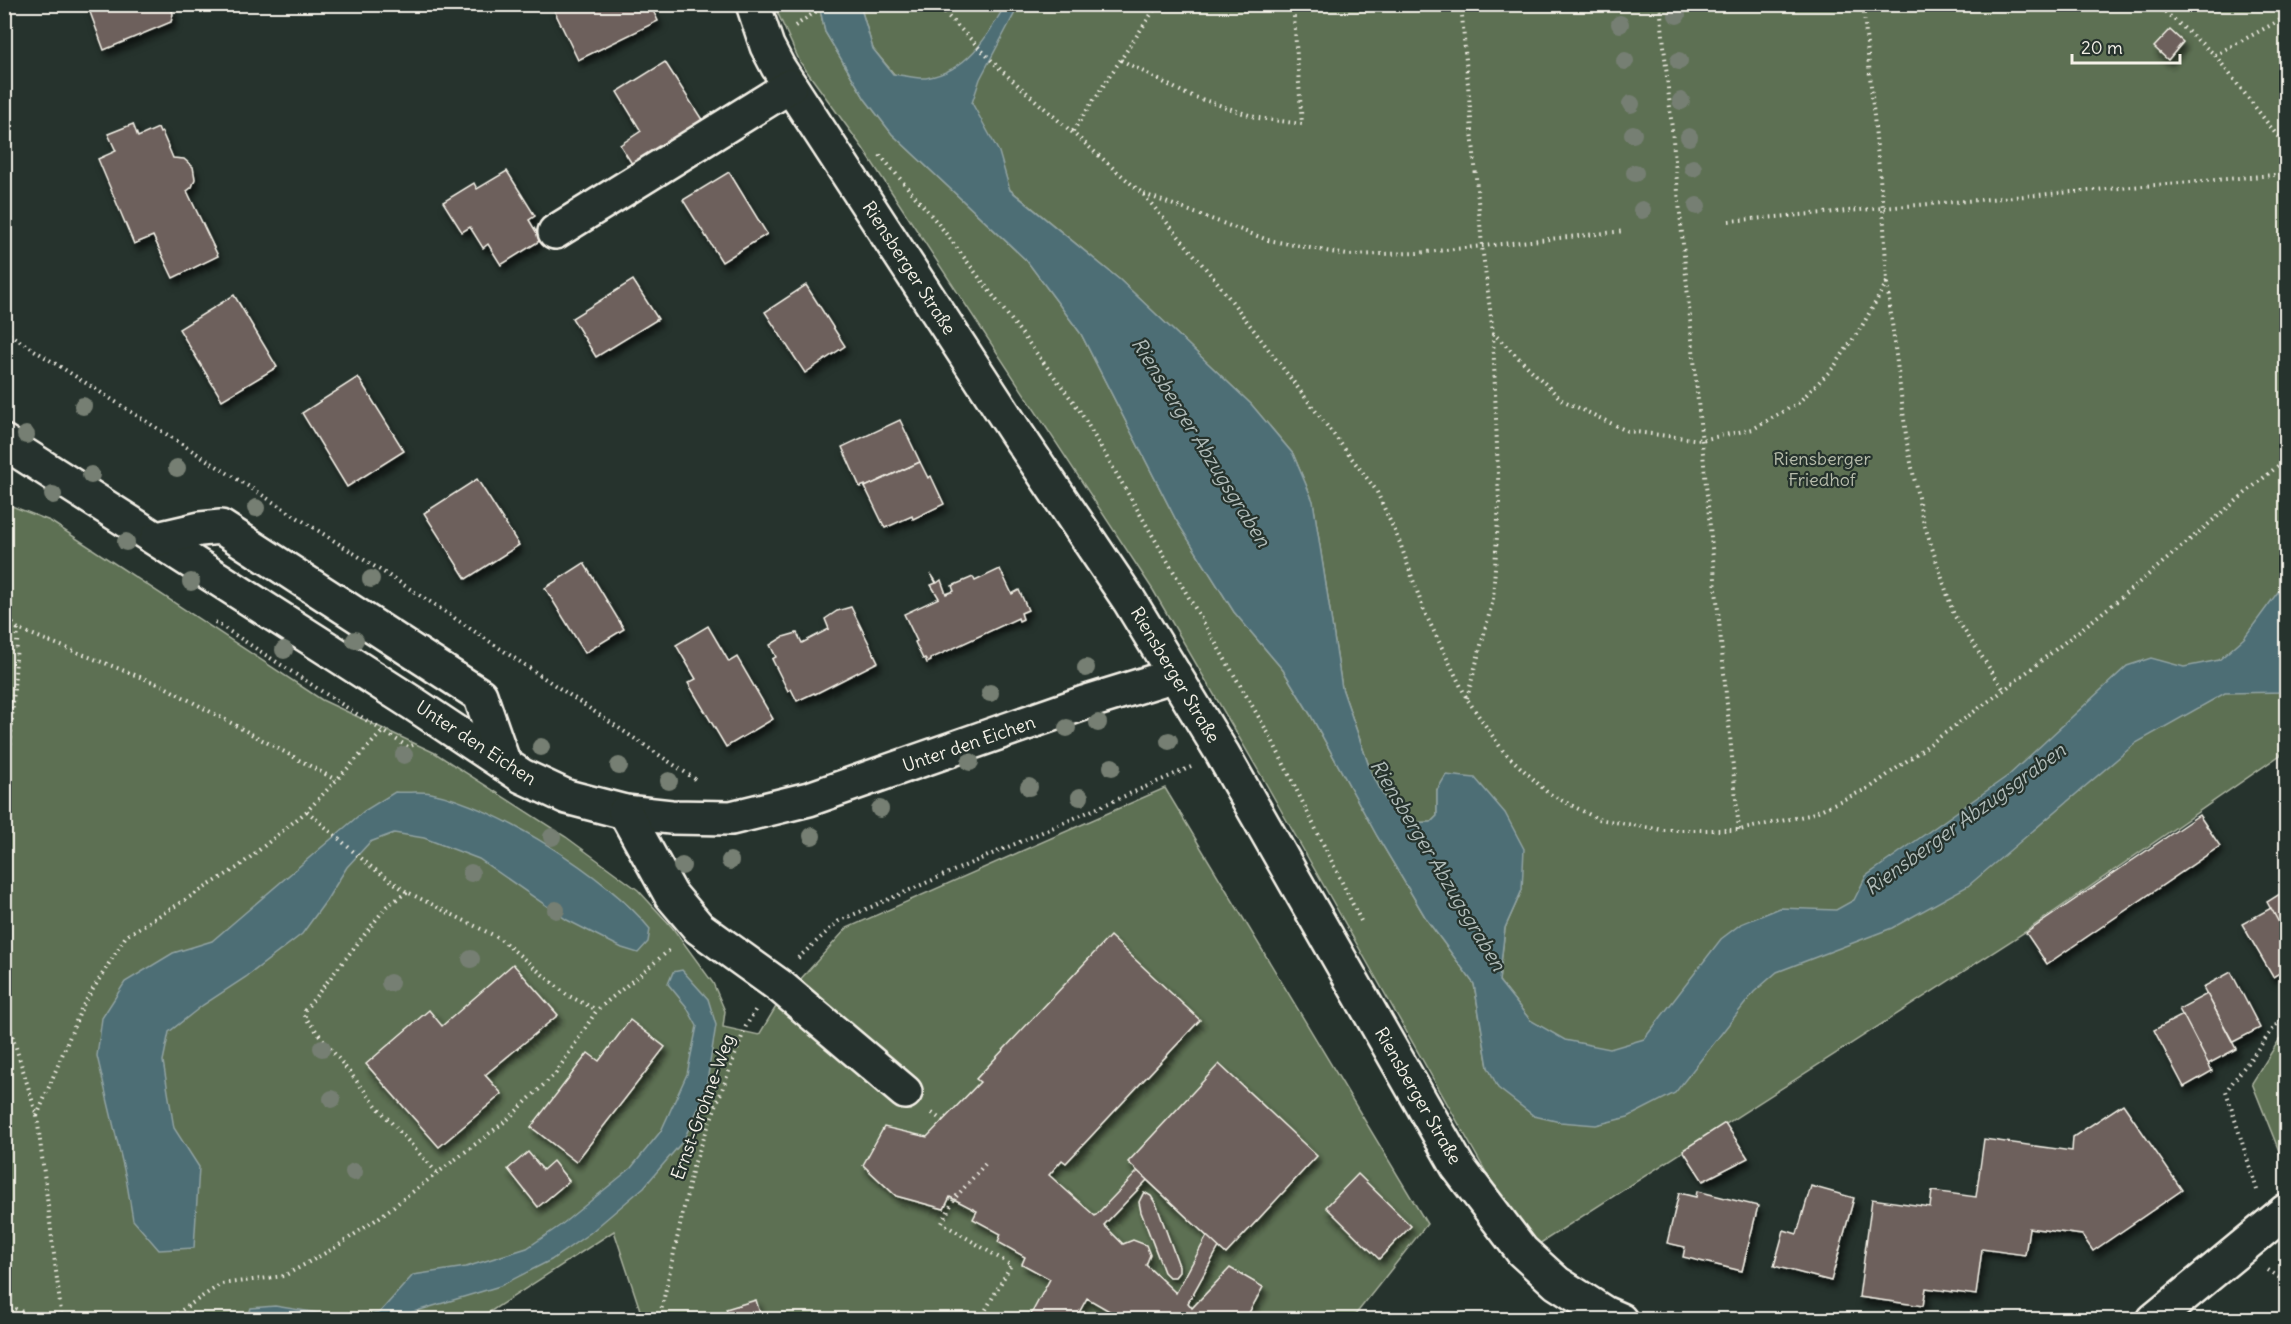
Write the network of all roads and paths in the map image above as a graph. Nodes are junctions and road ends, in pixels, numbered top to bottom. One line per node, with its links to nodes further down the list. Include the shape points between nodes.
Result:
1 (753, 4): 14 (street, Riensberger Straße, via 767,46)
2 (827, 4): 10 (path)
3 (936, 4): 15 (path, via 1003,72)
4 (1158, 4): 13 (path)
5 (1293, 4): 13 (path, via 1302,124 1257,118 1186,94)
6 (1461, 4): 23 (path)
7 (1660, 4): 27 (path)
8 (1863, 4): 19 (path)
9 (2156, 4): 12 (path)
10 (808, 17)
11 (2286, 17): 12 (path)
12 (2215, 55): 16 (path)
13 (1121, 60): 15 (path)
14 (790, 86): 22 (street); 33 (street, Riensberger Straße)
15 (1073, 131): 18 (path)
16 (2286, 147)
17 (2286, 174): 19 (path)
18 (1143, 194): 23 (path, via 1268,240 1347,255); 35 (path, via 1217,282 1376,490 1424,610)
19 (1883, 209): 20 (path); 24 (path)
20 (1730, 221)
21 (1625, 231): 23 (path)
22 (555, 232)
23 (1482, 246): 26 (path)
24 (1887, 282): 27 (path, via 1834,367 1798,403 1753,429); 34 (path, via 1907,443 1922,517 1954,615)
25 (4, 331): 40 (path, via 432,603)
26 (1493, 333): 27 (path, via 1562,400 1627,431); 35 (path, via 1499,503 1493,600)
27 (1701, 440): 43 (path)
28 (4, 442): 30 (street, Unter den Eichen)
29 (2286, 459): 34 (path, via 2117,602)
30 (157, 539): 38 (street, Unter den Eichen); 38 (street, via 221,527 480,695)
31 (4, 615): 32 (path)
32 (18, 629): 39 (path, via 163,686); 50 (path, via 6,807 7,1017)
33 (1175, 675): 37 (street, Riensberger Straße); 42 (street, Unter den Eichen, via 798,802 731,818)
34 (2004, 690): 43 (path, via 1871,787 1809,815)
35 (1467, 699): 43 (path, via 1503,751 1540,786 1598,819 1662,830)
36 (383, 731): 39 (path)
37 (1222, 753): 46 (path, Ernst-Grohne-Weg, via 839,921); 60 (street, Riensberger Straße, via 1458,1167 1522,1251 1557,1282)
38 (504, 764): 42 (street, Unter den Eichen, via 567,797)
39 (336, 780): 41 (path)
40 (704, 785)
41 (307, 812): 44 (path); 50 (path, via 237,868 126,936 82,1007)
42 (624, 812): 45 (street, via 671,895)
43 (1739, 830)
44 (407, 892): 47 (path, via 499,938 567,995); 52 (path, via 387,906 306,1010 305,1017)
45 (699, 927): 46 (street); 47 (path)
46 (773, 981): 49 (street); 58 (path, Ernst-Grohne-Weg, via 746,1026 693,1167)
47 (597, 1010): 52 (path, via 556,1073 507,1120)
48 (2286, 1012): 53 (path, via 2226,1090 2243,1149)
49 (905, 1092)
50 (37, 1116): 56 (path)
51 (986, 1163): 59 (path, via 954,1199 942,1223 1011,1265)
52 (437, 1173): 57 (path, via 336,1247 284,1276 221,1284)
53 (2278, 1219): 61 (street)
54 (4, 1304): 55 (path)
55 (42, 1320)
56 (62, 1320)
57 (167, 1320)
58 (659, 1320)
59 (980, 1320)
60 (1620, 1320)
61 (2154, 1320)

